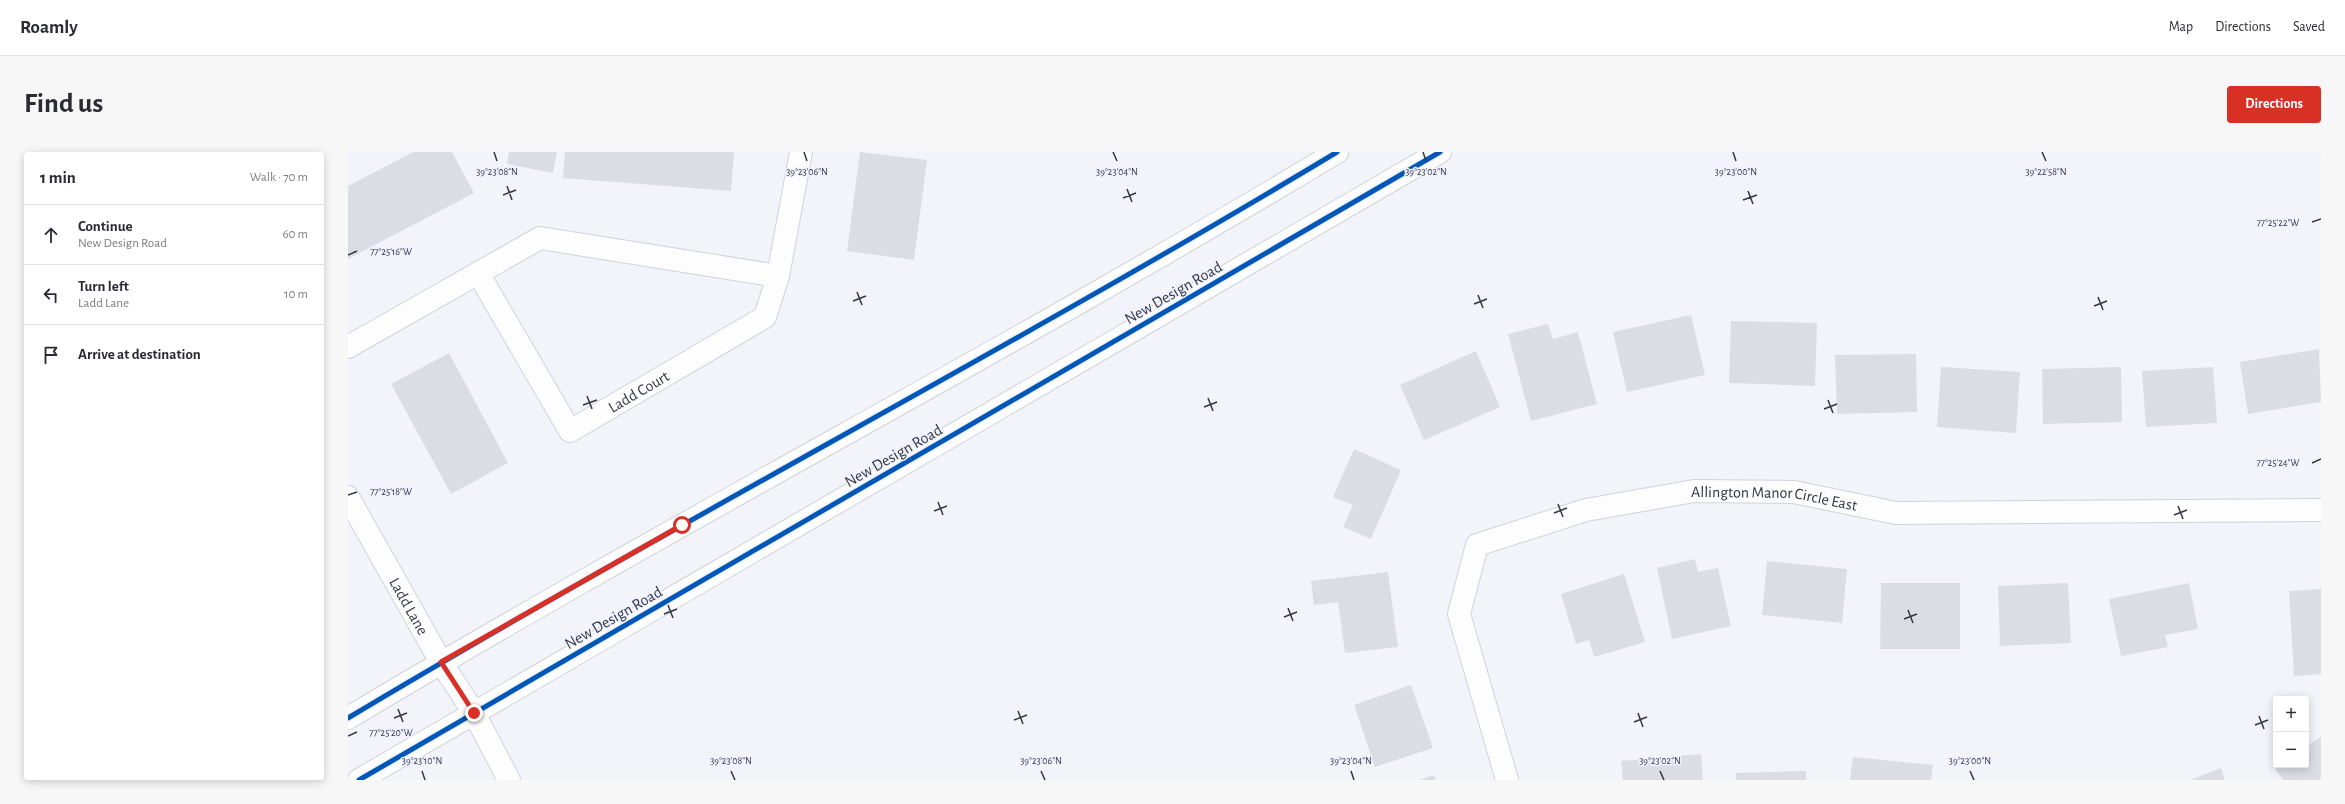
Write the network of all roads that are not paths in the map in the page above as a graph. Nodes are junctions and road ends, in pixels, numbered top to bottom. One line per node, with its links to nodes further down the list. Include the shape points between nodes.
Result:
1 (801, 152): 5 (street, Ladd Court)
2 (1337, 152): 9 (street, via 1224,220)
3 (1440, 152): 10 (street, New Design Road)
4 (478, 272): 5 (street, via 540,238); 5 (street, Ladd Court, via 570,431 765,317); 6 (street)
5 (778, 276)
6 (348, 347)
7 (348, 497): 9 (street, Ladd Lane)
8 (2321, 510): 14 (street, Allington Manor Circle East, via 1896,513 1794,492 1694,491 1586,510 1477,545 1459,614)
9 (441, 662): 10 (street, Ladd Lane); 11 (street)
10 (474, 713): 12 (street, New Design Road); 13 (street, Ladd Lane)
11 (348, 718)
12 (359, 780)
13 (510, 780)
14 (1507, 780)

